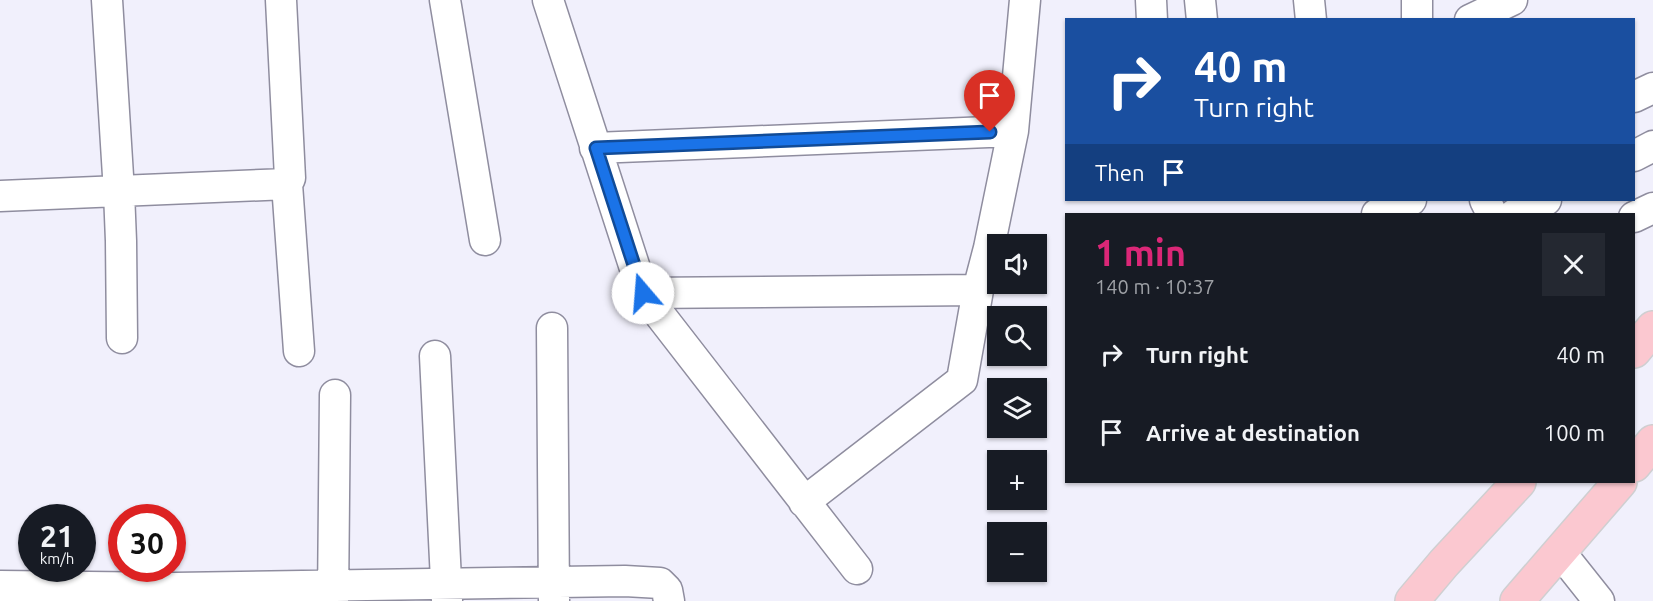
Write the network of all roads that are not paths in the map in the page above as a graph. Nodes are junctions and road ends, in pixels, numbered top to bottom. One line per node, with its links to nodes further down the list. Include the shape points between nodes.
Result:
1 (107, 0): 23 (street)
2 (281, 0): 22 (street, via 290,178)
3 (445, 0): 31 (street)
4 (548, 0): 20 (street)
5 (1025, 0): 18 (street)
6 (1151, 0): 11 (street)
7 (1200, 0): 12 (street)
8 (1310, 0): 13 (street)
9 (1417, 0): 14 (street)
10 (1512, 0): 15 (street)
11 (1152, 18)
12 (1202, 18)
13 (1311, 18)
14 (1417, 18)
15 (1474, 18)
16 (1653, 88): 17 (street)
17 (1635, 97)
18 (1013, 130): 20 (street); 32 (street)
19 (1653, 146): 21 (street)
20 (596, 148): 33 (street)
21 (1635, 155)
22 (287, 184): 23 (street); 38 (street)
23 (119, 192): 24 (street); 36 (street)
24 (0, 196)
25 (1409, 201): 28 (street)
26 (1544, 201): 29 (street)
27 (1653, 208): 30 (street)
28 (1379, 213)
29 (1517, 213)
30 (1635, 217)
31 (485, 240)
32 (978, 290): 33 (street); 45 (street, via 962,380)
33 (643, 293): 45 (street)
34 (552, 328): 50 (street)
35 (1653, 328): 37 (main road)
36 (122, 338)
37 (1635, 350)
38 (299, 351)
39 (435, 356): 49 (street)
40 (335, 395): 54 (street)
41 (1653, 442): 42 (main road)
42 (1635, 464)
43 (1518, 483): 56 (main road)
44 (1619, 483): 46 (main road)
45 (804, 502): 47 (street)
46 (1560, 552): 57 (main road); 58 (street)
47 (857, 569)
48 (0, 586): 52 (street)
49 (447, 592): 50 (street); 51 (street)
50 (554, 592): 55 (street, via 625,581 660,583 667,590)
51 (388, 593): 54 (street)
52 (107, 594): 53 (street)
53 (225, 594): 54 (street)
54 (333, 594)
55 (669, 601)
56 (1412, 601)
57 (1517, 601)
58 (1599, 601)

